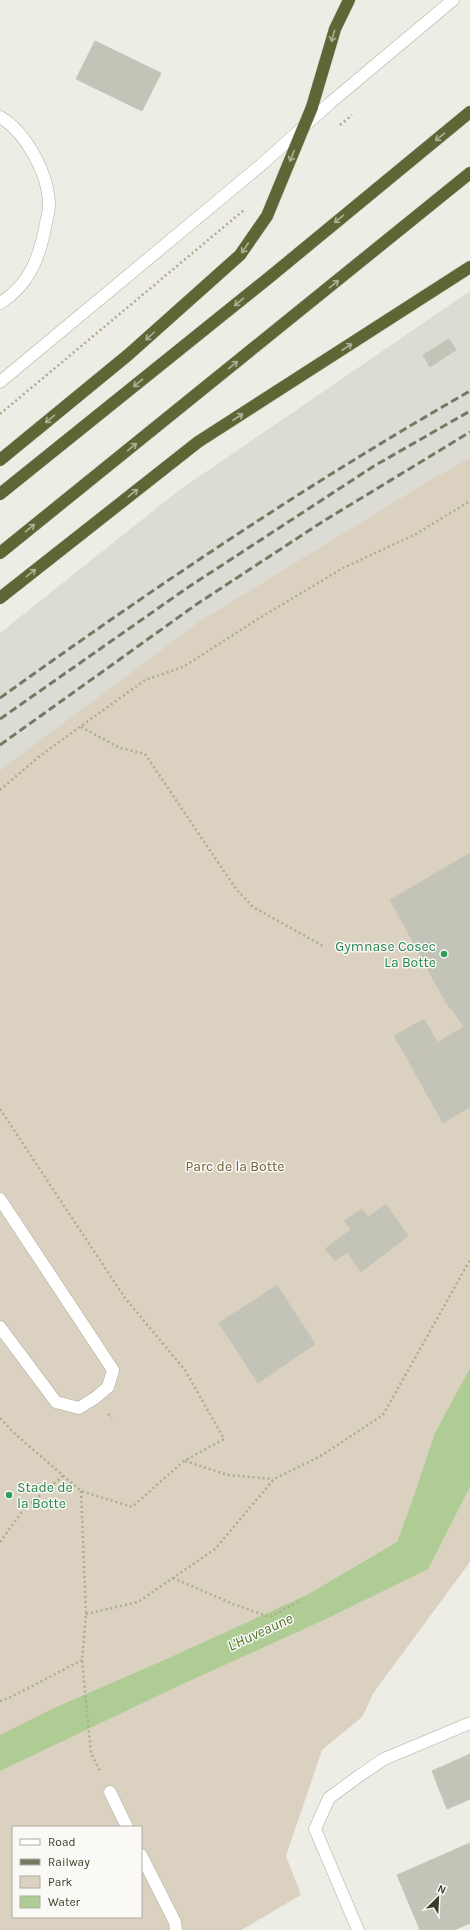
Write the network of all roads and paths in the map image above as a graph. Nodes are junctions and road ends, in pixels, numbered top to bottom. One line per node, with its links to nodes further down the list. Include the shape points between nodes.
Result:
1 (348, 0): 9 (highway, one-way to 9, bridge, via 335,29 312,107 267,216 240,255 128,355)
2 (453, 0): 8 (main road, via 261,165)
3 (470, 112): 10 (highway, one-way to 10)
4 (0, 117): 7 (main road, via 8,121 28,146 42,173 49,205 41,249 30,272)
5 (470, 173): 12 (highway, one-way to 5)
6 (470, 267): 13 (highway, one-way to 6, via 198,442)
7 (0, 303)
8 (0, 382)
9 (0, 460)
10 (0, 494)
11 (470, 501): 14 (path, via 416,534 343,568 184,667 145,680)
12 (0, 553)
13 (0, 598)
14 (81, 727): 15 (path, via 41,755); 16 (path, via 120,748 144,754 236,889 253,907)
15 (0, 790)
16 (325, 948)
17 (0, 1199): 19 (main road, via 113,1370 108,1387 79,1408 56,1402)
18 (470, 1260): 22 (path, via 383,1414 319,1457)
19 (0, 1327)
20 (184, 1461): 22 (path, via 228,1475)
21 (64, 1476): 24 (path, via 24,1509)
22 (274, 1479): 25 (path, via 215,1549)
23 (81, 1491): 27 (path)
24 (0, 1542)
25 (173, 1578): 26 (path, via 270,1617); 27 (path, via 138,1602)
26 (298, 1602)
27 (86, 1614): 28 (path)
28 (82, 1660): 29 (path); 31 (path)
29 (0, 1701)
30 (470, 1723): 36 (main road, via 384,1759 329,1798 315,1829)
31 (91, 1752)
32 (110, 1792): 33 (main road)
33 (127, 1826)
34 (142, 1857): 35 (main road, via 175,1922)
35 (176, 1930)
36 (358, 1930)

